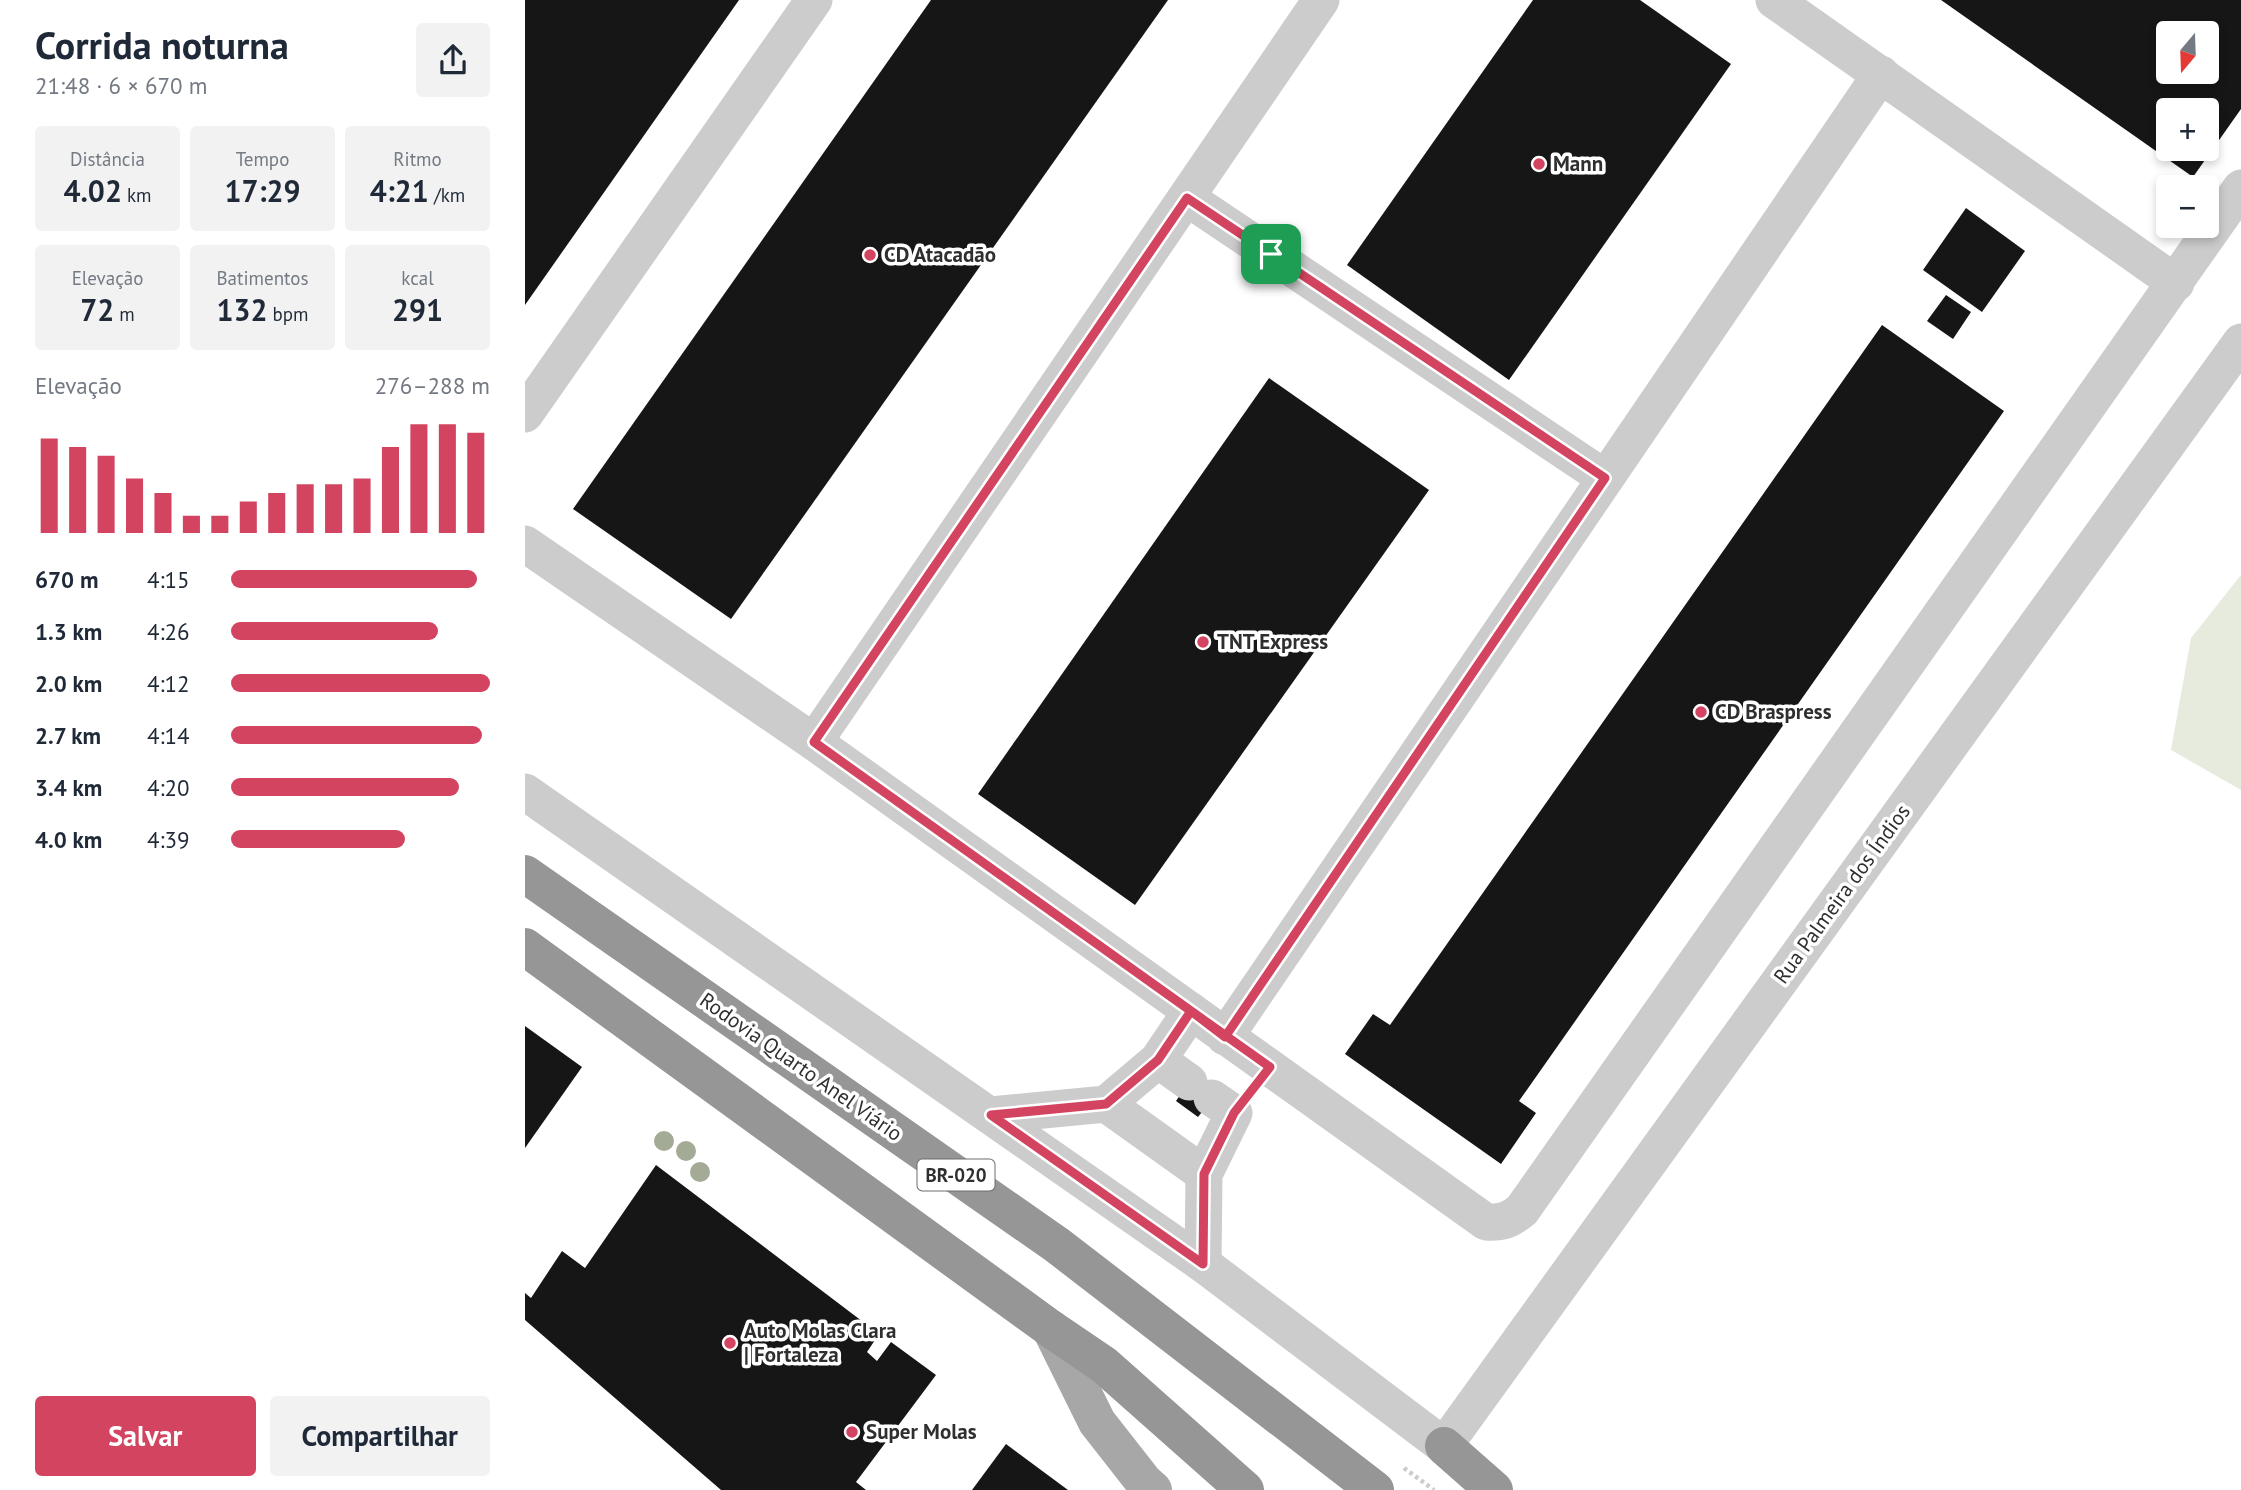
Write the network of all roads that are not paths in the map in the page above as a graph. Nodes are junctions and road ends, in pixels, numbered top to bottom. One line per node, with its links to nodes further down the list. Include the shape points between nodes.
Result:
1 (814, 0): 9 (street)
2 (1321, 0): 6 (street)
3 (1774, 0): 4 (street)
4 (1881, 74): 7 (street); 10 (street)
5 (2241, 188): 7 (street)
6 (1187, 198): 10 (street); 12 (street)
7 (2176, 283): 19 (street, via 1523,1210 1510,1220 1486,1222)
8 (2241, 342): 26 (street, Rua Palmeira dos Índios)
9 (525, 414)
10 (1605, 478): 17 (street)
11 (525, 544): 12 (street)
12 (814, 742): 16 (street)
13 (525, 792): 22 (street)
14 (525, 874): 29 (highway, Rodovia Quarto Anel Viário / BR-020, via 1057,1245)
15 (525, 947): 25 (highway)
16 (1191, 1011): 17 (street); 18 (street)
17 (1225, 1037): 19 (street)
18 (1158, 1060): 20 (street); 21 (street)
19 (1270, 1067): 20 (street)
20 (1212, 1097): 23 (street)
21 (1106, 1104): 22 (street); 23 (street)
22 (991, 1115): 24 (street)
23 (1204, 1174): 24 (street)
24 (1203, 1264): 26 (street)
25 (1051, 1329): 27 (main road, via 1097,1422); 28 (highway, via 1104,1365)
26 (1444, 1446): 30 (highway)
27 (1153, 1490)
28 (1245, 1490)
29 (1375, 1490)
30 (1494, 1490)

